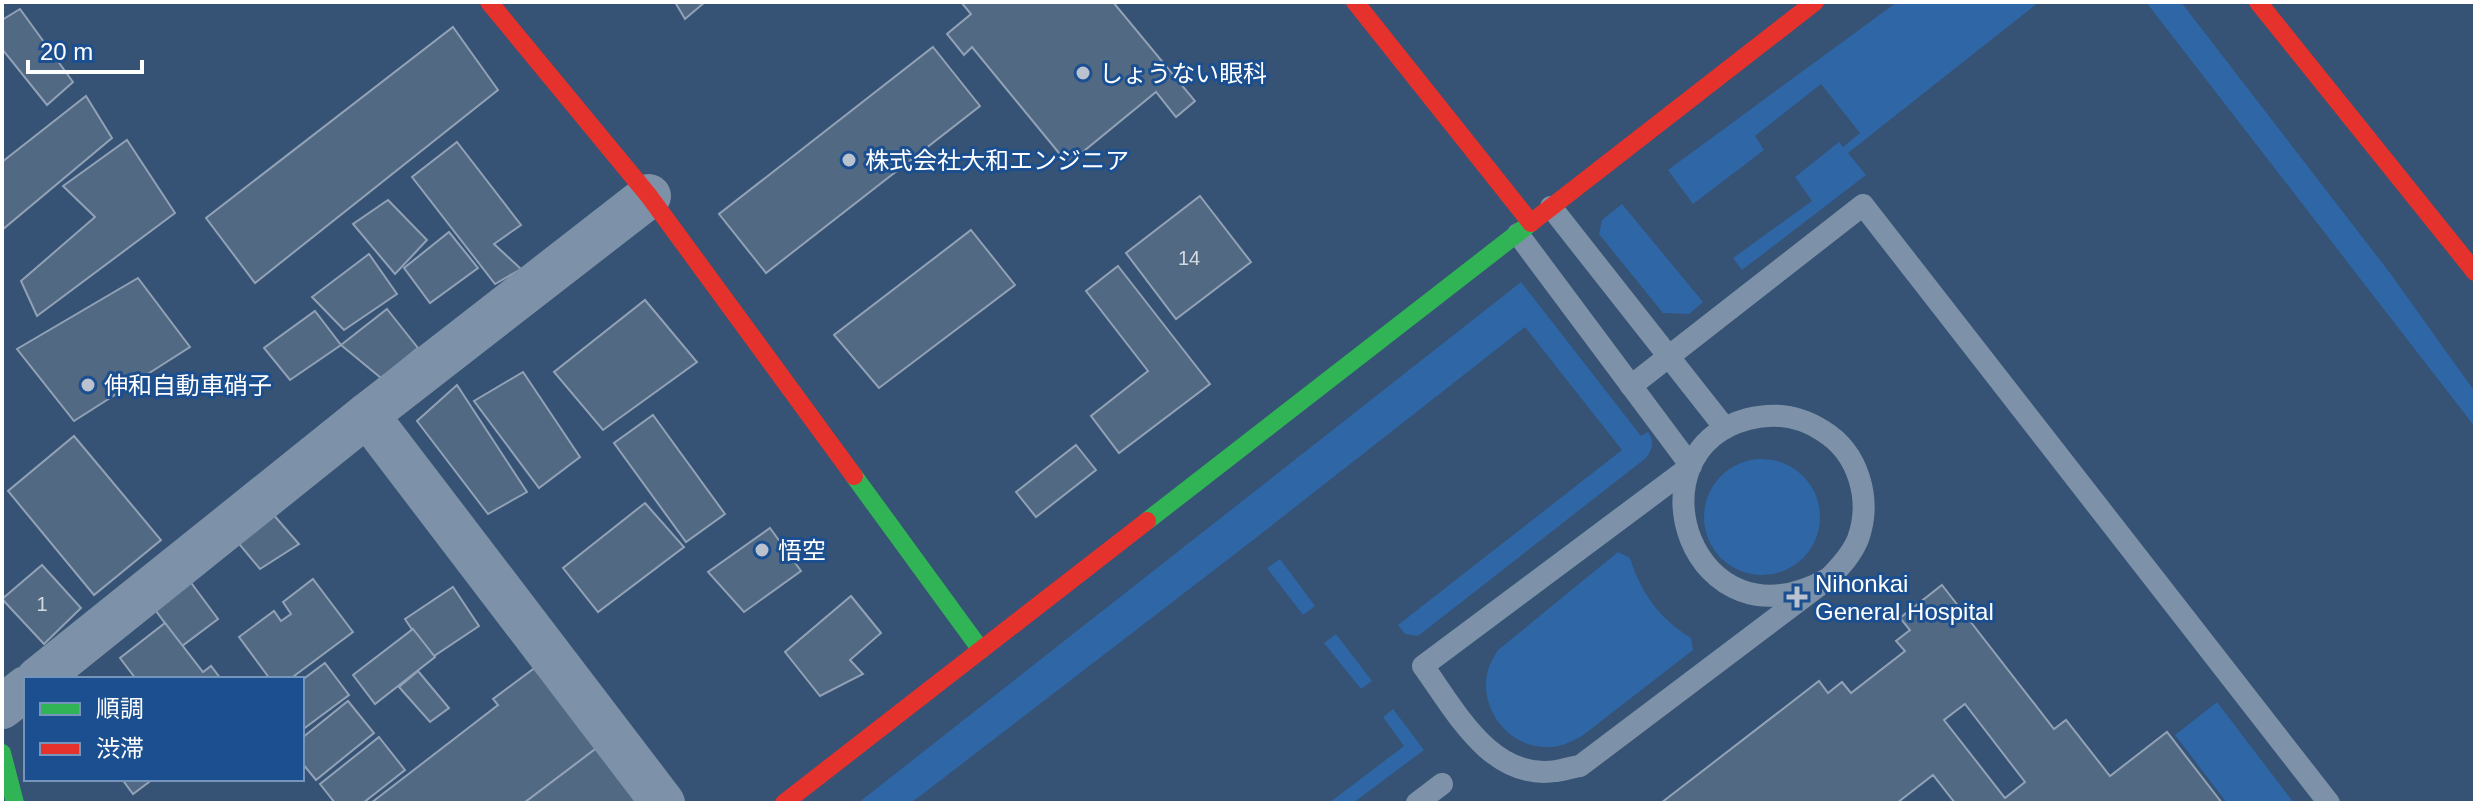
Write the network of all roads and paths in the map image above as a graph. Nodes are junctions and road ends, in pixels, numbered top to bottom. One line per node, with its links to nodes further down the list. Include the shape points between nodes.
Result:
1 (489, 2): 5 (street)
2 (1355, 2): 7 (street)
3 (1815, 2): 6 (street)
4 (2258, 2): 8 (street)
5 (649, 196): 11 (street); 15 (street)
6 (1551, 207): 7 (street); 9 (lane)
7 (1524, 229): 10 (lane); 15 (street)
8 (2475, 272)
9 (1669, 356): 10 (lane); 12 (lane); 25 (lane, via 1863,205)
10 (1631, 386): 13 (lane)
11 (367, 415): 16 (street); 22 (street)
12 (1725, 428): 13 (lane); 14 (lane, via 1761,416 1785,415 1808,421 1845,450 1857,470 1864,517 1846,561)
13 (1691, 466): 14 (lane, via 1683,517 1689,541 1718,577 1762,595 1809,589); 14 (lane, via 1423,666 1475,737 1498,759 1553,772 1580,766)
14 (1829, 578)
15 (981, 650): 23 (street)
16 (40, 677)
17 (24, 690): 18 (street)
18 (2, 707)
19 (2, 753): 21 (street)
20 (1442, 784): 24 (lane)
21 (15, 803)
22 (663, 803)
23 (784, 803)
24 (1417, 803)
25 (2329, 803)

